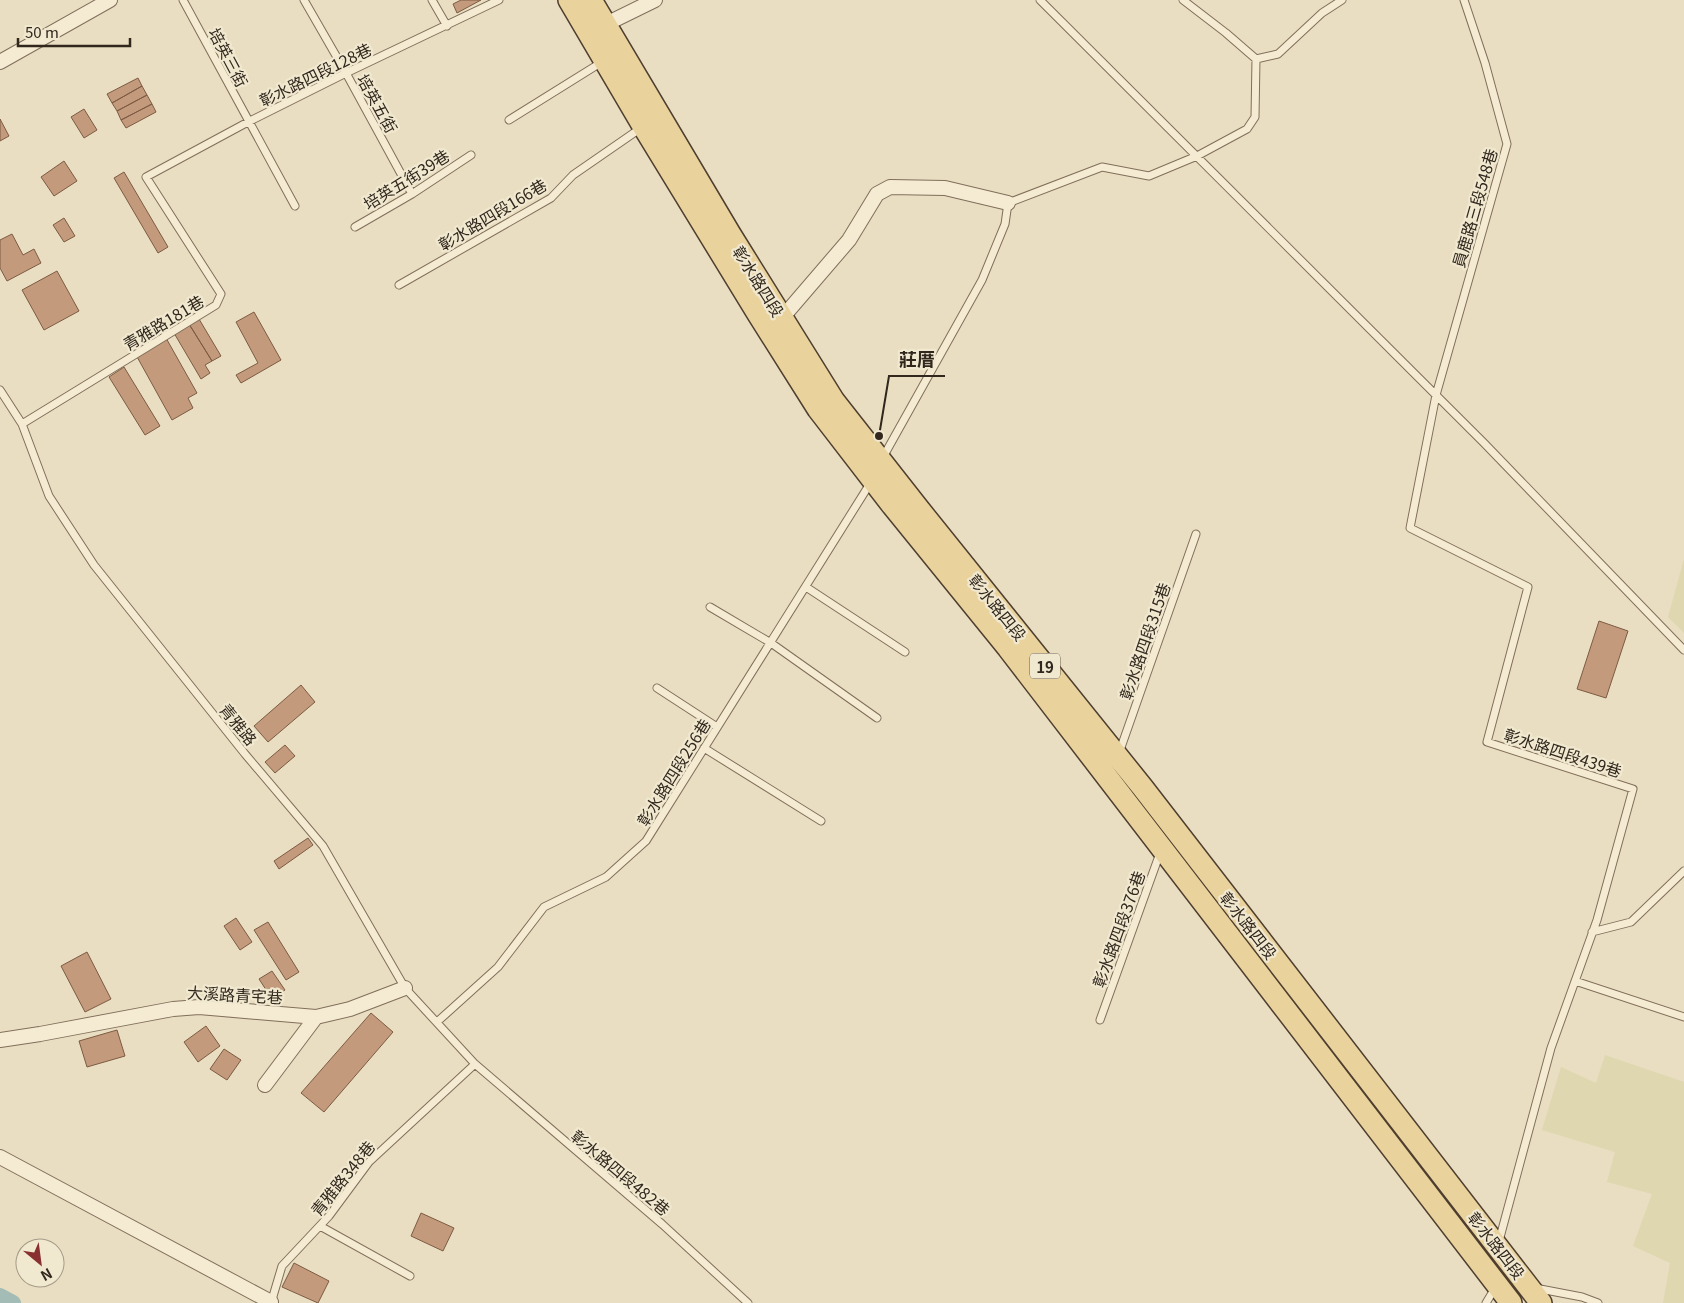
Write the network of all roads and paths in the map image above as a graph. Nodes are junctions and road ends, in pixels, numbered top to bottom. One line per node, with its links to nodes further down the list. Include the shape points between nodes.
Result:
1 (110, 0): 17 (street)
2 (183, 0): 20 (lane, 培英三街)
3 (304, 0): 18 (lane, 培英五街)
4 (432, 0): 13 (lane)
5 (499, 0): 13 (lane, 彰水路四段128巷)
6 (569, 0): 14 (main road, 彰水路四段 / 19)
7 (590, 0): 14 (main road, 彰水路四段 / 19)
8 (655, 0): 14 (street)
9 (1040, 0): 23 (lane)
10 (1183, 0): 15 (lane)
11 (1342, 0): 15 (lane, via 1322,13 1278,54)
12 (1464, 0): 32 (lane, 員鹿路三段548巷, via 1485,62 1506,144)
13 (446, 26): 18 (lane, 彰水路四段128巷)
14 (597, 29): 16 (main road, 彰水路四段 / 19); 30 (main road, 彰水路四段 / 19)
15 (1256, 59): 23 (lane, via 1255,118 1247,129)
16 (605, 60): 19 (lane); 21 (main road, 彰水路四段 / 19)
17 (0, 62)
18 (346, 73): 20 (lane, 彰水路四段128巷); 25 (lane, 培英五街)
19 (509, 120)
20 (248, 122): 24 (lane, 彰水路四段128巷); 27 (lane, 培英三街)
21 (643, 126): 29 (lane, 彰水路四段166巷, via 573,175 552,198); 34 (main road, 彰水路四段 / 19, via 818,409)
22 (471, 155): 25 (lane, 培英五街39巷)
23 (1197, 156): 26 (lane, via 1149,176 1102,167); 32 (lane)
24 (146, 178): 33 (lane, 青雅路181巷, via 221,294 216,306)
25 (412, 194): 28 (lane, 培英五街39巷)
26 (1008, 203): 30 (street, via 945,188 890,187 877,194 850,240); 34 (lane, 彰水路四段256巷, via 1006,224 982,280)
27 (295, 206)
28 (355, 227)
29 (399, 285)
30 (782, 318): 34 (main road, 彰水路四段 / 19)
31 (0, 390): 33 (lane, 青雅路)
32 (1436, 395): 39 (lane); 51 (lane, 彰水路四段439巷, via 1410,528 1528,587 1487,742 1633,789)
33 (22, 424): 53 (lane, 青雅路, via 50,496 94,565 323,846)
34 (877, 470): 36 (lane, 彰水路四段256巷); 45 (main road, 彰水路四段 / 19); 47 (main road, 彰水路四段 / 19, via 1008,648)
35 (1196, 534): 45 (lane, 彰水路四段315巷)
36 (806, 586): 38 (lane, 彰水路四段256巷); 40 (lane)
37 (710, 607): 38 (lane)
38 (770, 642): 42 (lane); 43 (lane, 彰水路四段256巷)
39 (1684, 650)
40 (905, 652)
41 (657, 688): 43 (lane)
42 (878, 718)
43 (718, 727): 44 (lane, 彰水路四段256巷)
44 (704, 748): 48 (lane); 57 (lane, 彰水路四段256巷, via 646,841 606,877 544,907 498,967)
45 (1118, 756): 46 (main road, 彰水路四段 / 19)
46 (1144, 788): 47 (main road); 63 (main road, 彰水路四段 / 19)
47 (1126, 800): 49 (main road, 彰水路四段 / 19)
48 (820, 821)
49 (1162, 847): 56 (lane, 彰水路四段376巷); 65 (main road, 彰水路四段 / 19)
50 (1684, 871): 51 (lane, via 1631,922)
51 (1592, 932): 52 (lane, 彰水路四段439巷)
52 (1574, 981): 55 (lane); 63 (lane, 彰水路四段439巷, via 1550,1048)
53 (405, 988): 54 (street, 大溪路青宅巷); 57 (lane, 青雅路)
54 (316, 1017): 58 (street, 大溪路青宅巷, via 199,1007); 60 (street)
55 (1684, 1017)
56 (1100, 1020)
57 (437, 1022): 59 (lane, 青雅路)
58 (0, 1040)
59 (475, 1064): 62 (lane, 青雅路348巷, via 369,1162); 67 (lane, 彰水路四段482巷, via 662,1224)
60 (264, 1085)
61 (0, 1157): 66 (street)
62 (320, 1226): 64 (lane); 66 (lane, 青雅路348巷, via 282,1266)
63 (1498, 1251): 65 (main road, 彰水路四段 / 19)
64 (410, 1276)
65 (1514, 1289): 68 (lane); 69 (lane, via 1582,1297)
66 (271, 1302)
67 (748, 1303)
68 (1486, 1303)
69 (1598, 1303)

